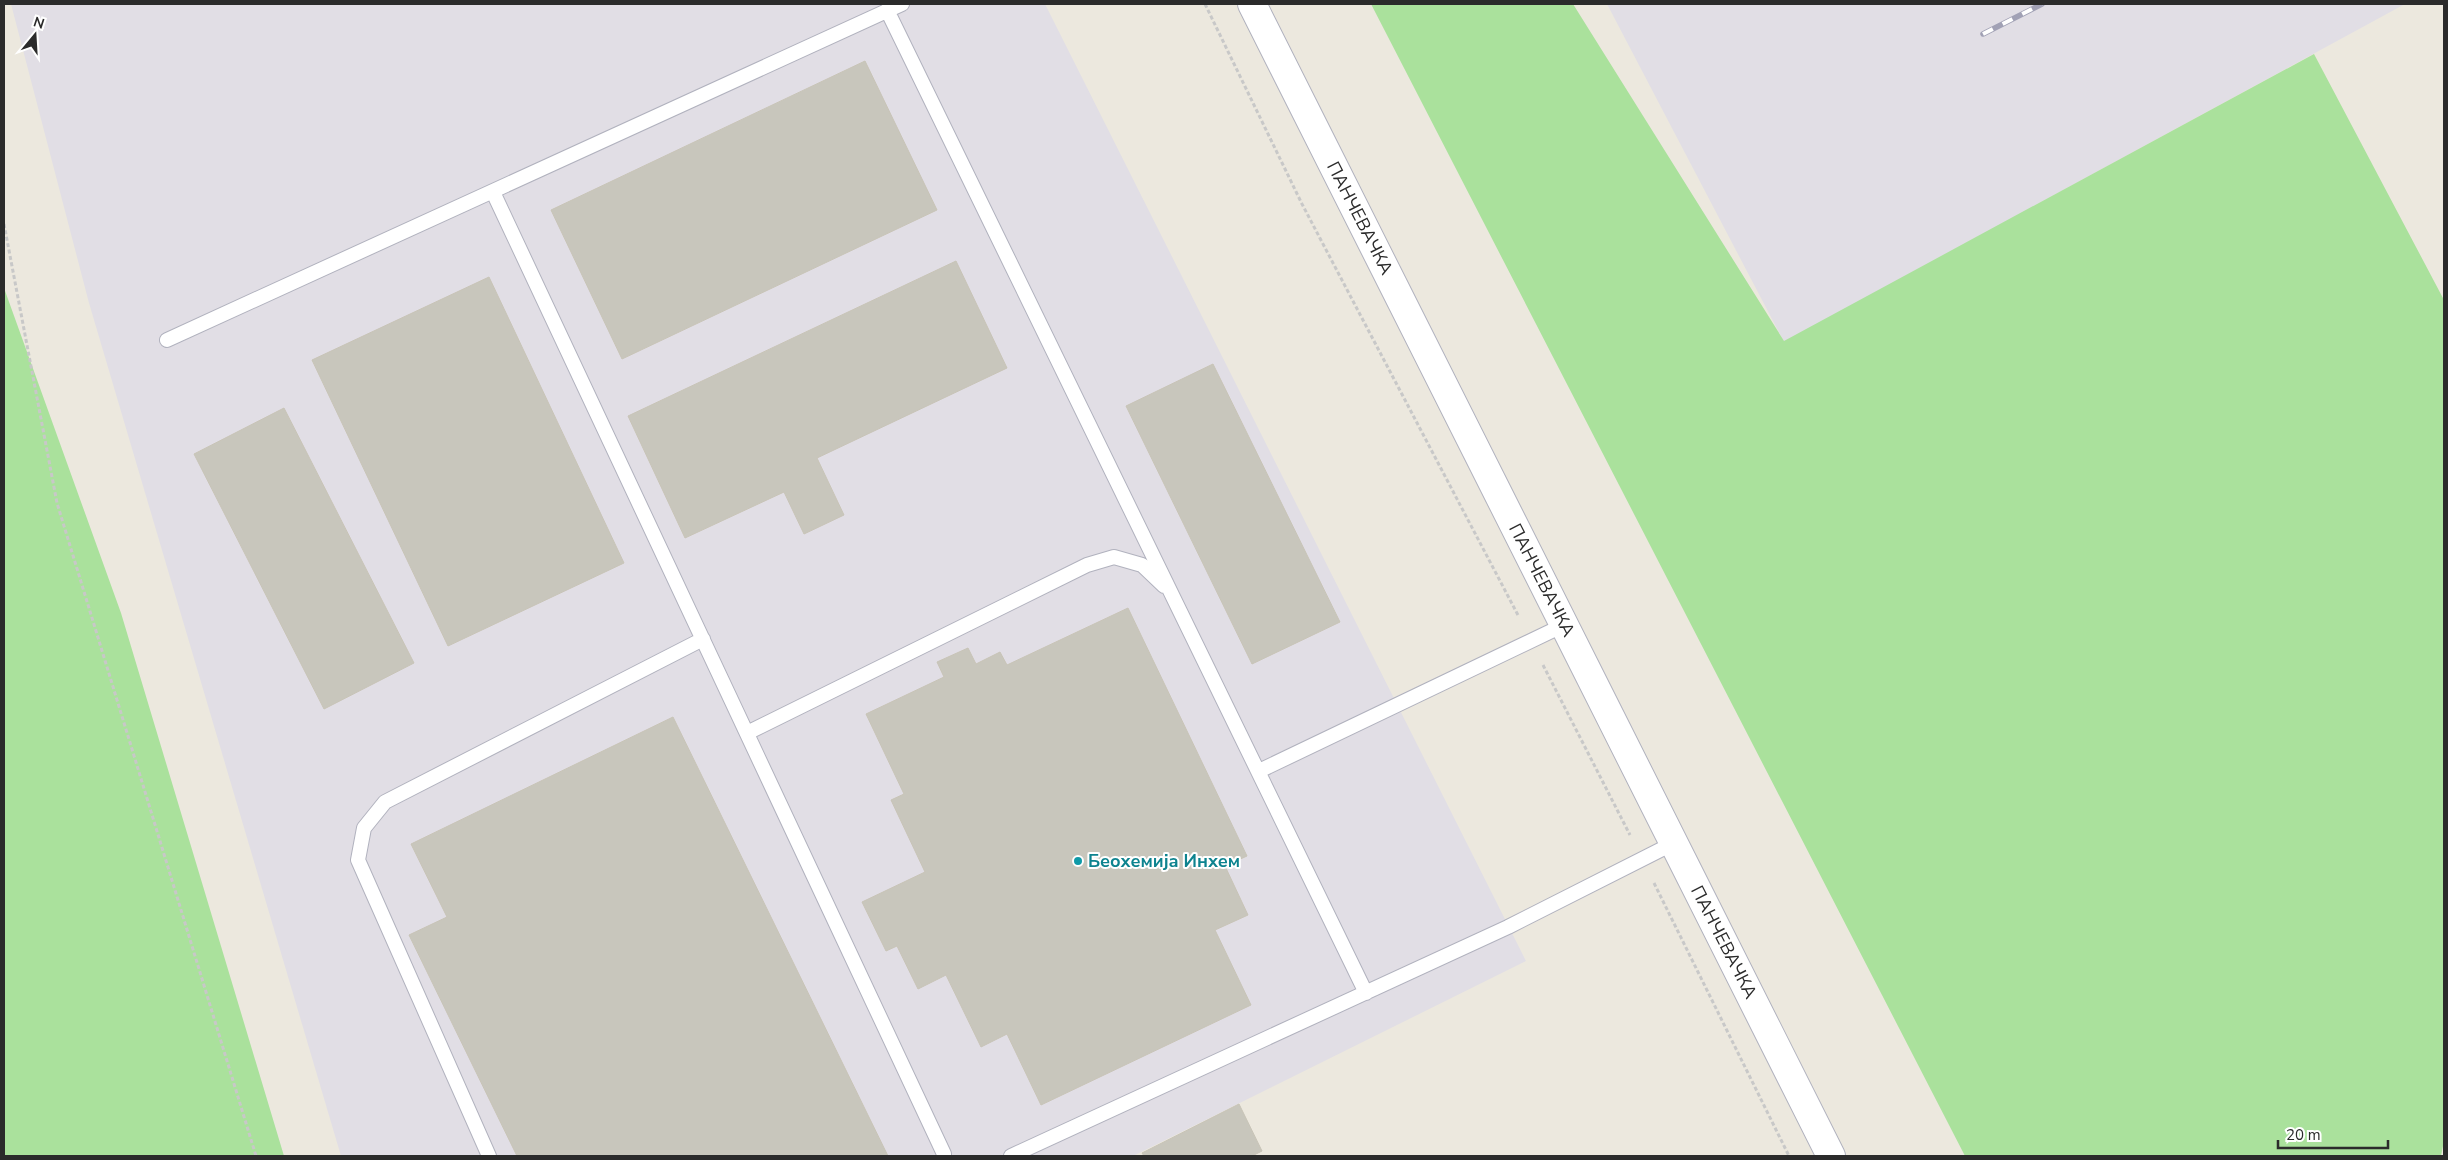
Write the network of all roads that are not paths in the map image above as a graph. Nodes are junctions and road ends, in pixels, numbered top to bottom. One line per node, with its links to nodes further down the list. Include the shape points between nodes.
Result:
1 (902, 4): 3 (lane)
2 (1252, 4): 7 (street, ПАНЧЕВАЧКА)
3 (887, 10): 4 (lane); 6 (lane)
4 (493, 192): 5 (lane); 8 (lane)
5 (167, 340)
6 (1170, 591): 9 (lane, via 1142,565 1114,558 1088,565); 10 (lane)
7 (1564, 625): 10 (lane); 11 (street, ПАНЧЕВАЧКА)
8 (704, 639): 9 (lane); 13 (lane, via 385,802 364,828 358,860)
9 (747, 733): 14 (lane)
10 (1259, 771): 12 (lane)
11 (1674, 843): 12 (lane, via 1508,927); 16 (street, ПАНЧЕВАЧКА)
12 (1366, 993): 15 (lane)
13 (489, 1156)
14 (947, 1156)
15 (1011, 1156)
16 (1831, 1156)

